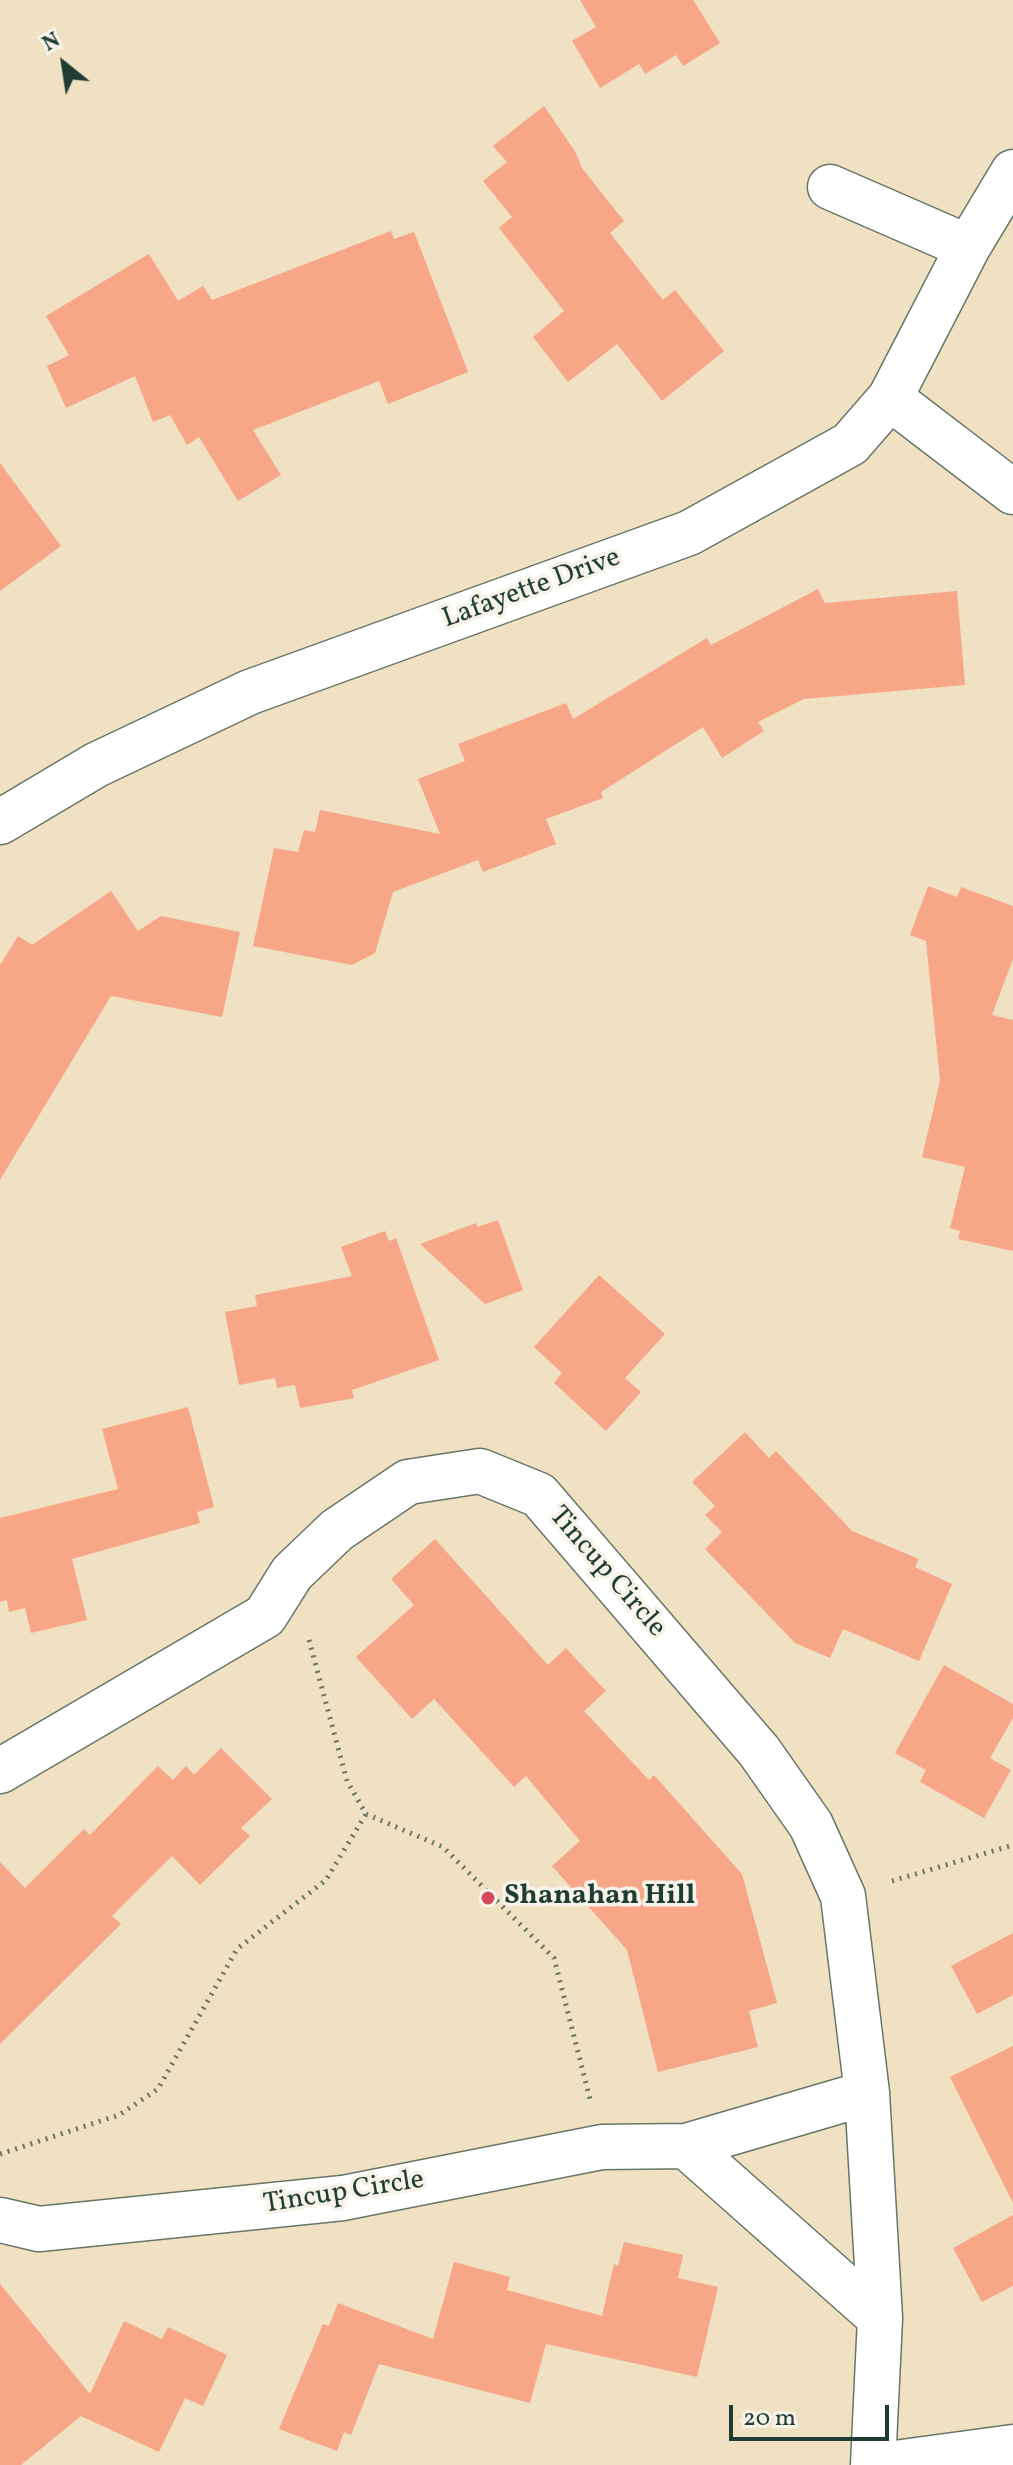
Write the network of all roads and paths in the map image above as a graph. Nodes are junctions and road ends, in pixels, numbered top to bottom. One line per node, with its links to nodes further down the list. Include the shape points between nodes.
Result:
1 (1013, 172): 3 (street, Lafayette Drive)
2 (830, 187): 3 (street)
3 (968, 247): 4 (street, Lafayette Drive)
4 (890, 398): 5 (street); 6 (street, Lafayette Drive, via 850,444 689,533 250,692 96,765)
5 (1013, 492)
6 (0, 822)
7 (292, 1573): 8 (street, Tincup Circle, via 265,1616); 9 (path, via 347,1781); 12 (street, Tincup Circle, via 337,1530 408,1482 480,1471 539,1495 759,1751 811,1825 843,1896)
8 (0, 1771)
9 (366, 1814): 14 (path, via 443,1847 554,1958); 15 (path, via 326,1880 237,1949 158,2089 119,2115)
10 (1013, 1845): 11 (path)
11 (886, 1883)
12 (867, 2093): 13 (street, Tincup Circle); 17 (street, Tincup Circle)
13 (686, 2146): 14 (street, Tincup Circle); 17 (street)
14 (602, 2147): 16 (street, Tincup Circle, via 343,2198 39,2229)
15 (0, 2154)
16 (0, 2220)
17 (880, 2318): 19 (street, Tincup Circle)
18 (1013, 2447): 20 (street)
19 (873, 2465)
20 (880, 2465)

